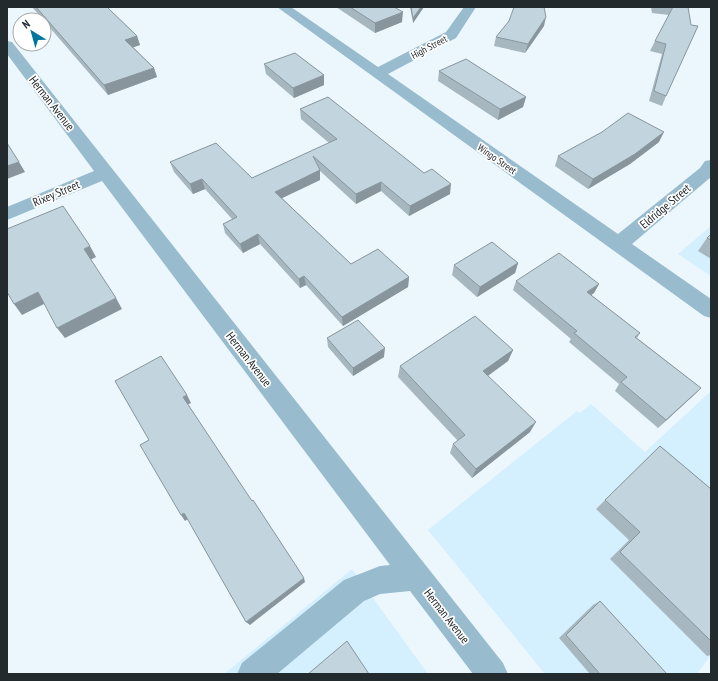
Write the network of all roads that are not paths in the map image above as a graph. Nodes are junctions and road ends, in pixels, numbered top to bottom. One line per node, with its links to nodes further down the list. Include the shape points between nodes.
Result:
1 (284, 7): 4 (street, Wingo Street)
2 (470, 7): 4 (street, High Street, via 451,35)
3 (7, 45): 6 (street, Herman Avenue)
4 (377, 74): 8 (street, Wingo Street)
5 (711, 164): 8 (street, Eldridge Street, via 706,172)
6 (105, 172): 7 (street, Rixey Street); 10 (street, Herman Avenue)
7 (7, 214)
8 (618, 245): 9 (street, Wingo Street)
9 (711, 310)
10 (416, 576): 11 (street, via 380,580 354,590); 12 (street, Herman Avenue)
11 (253, 674)
12 (492, 674)

